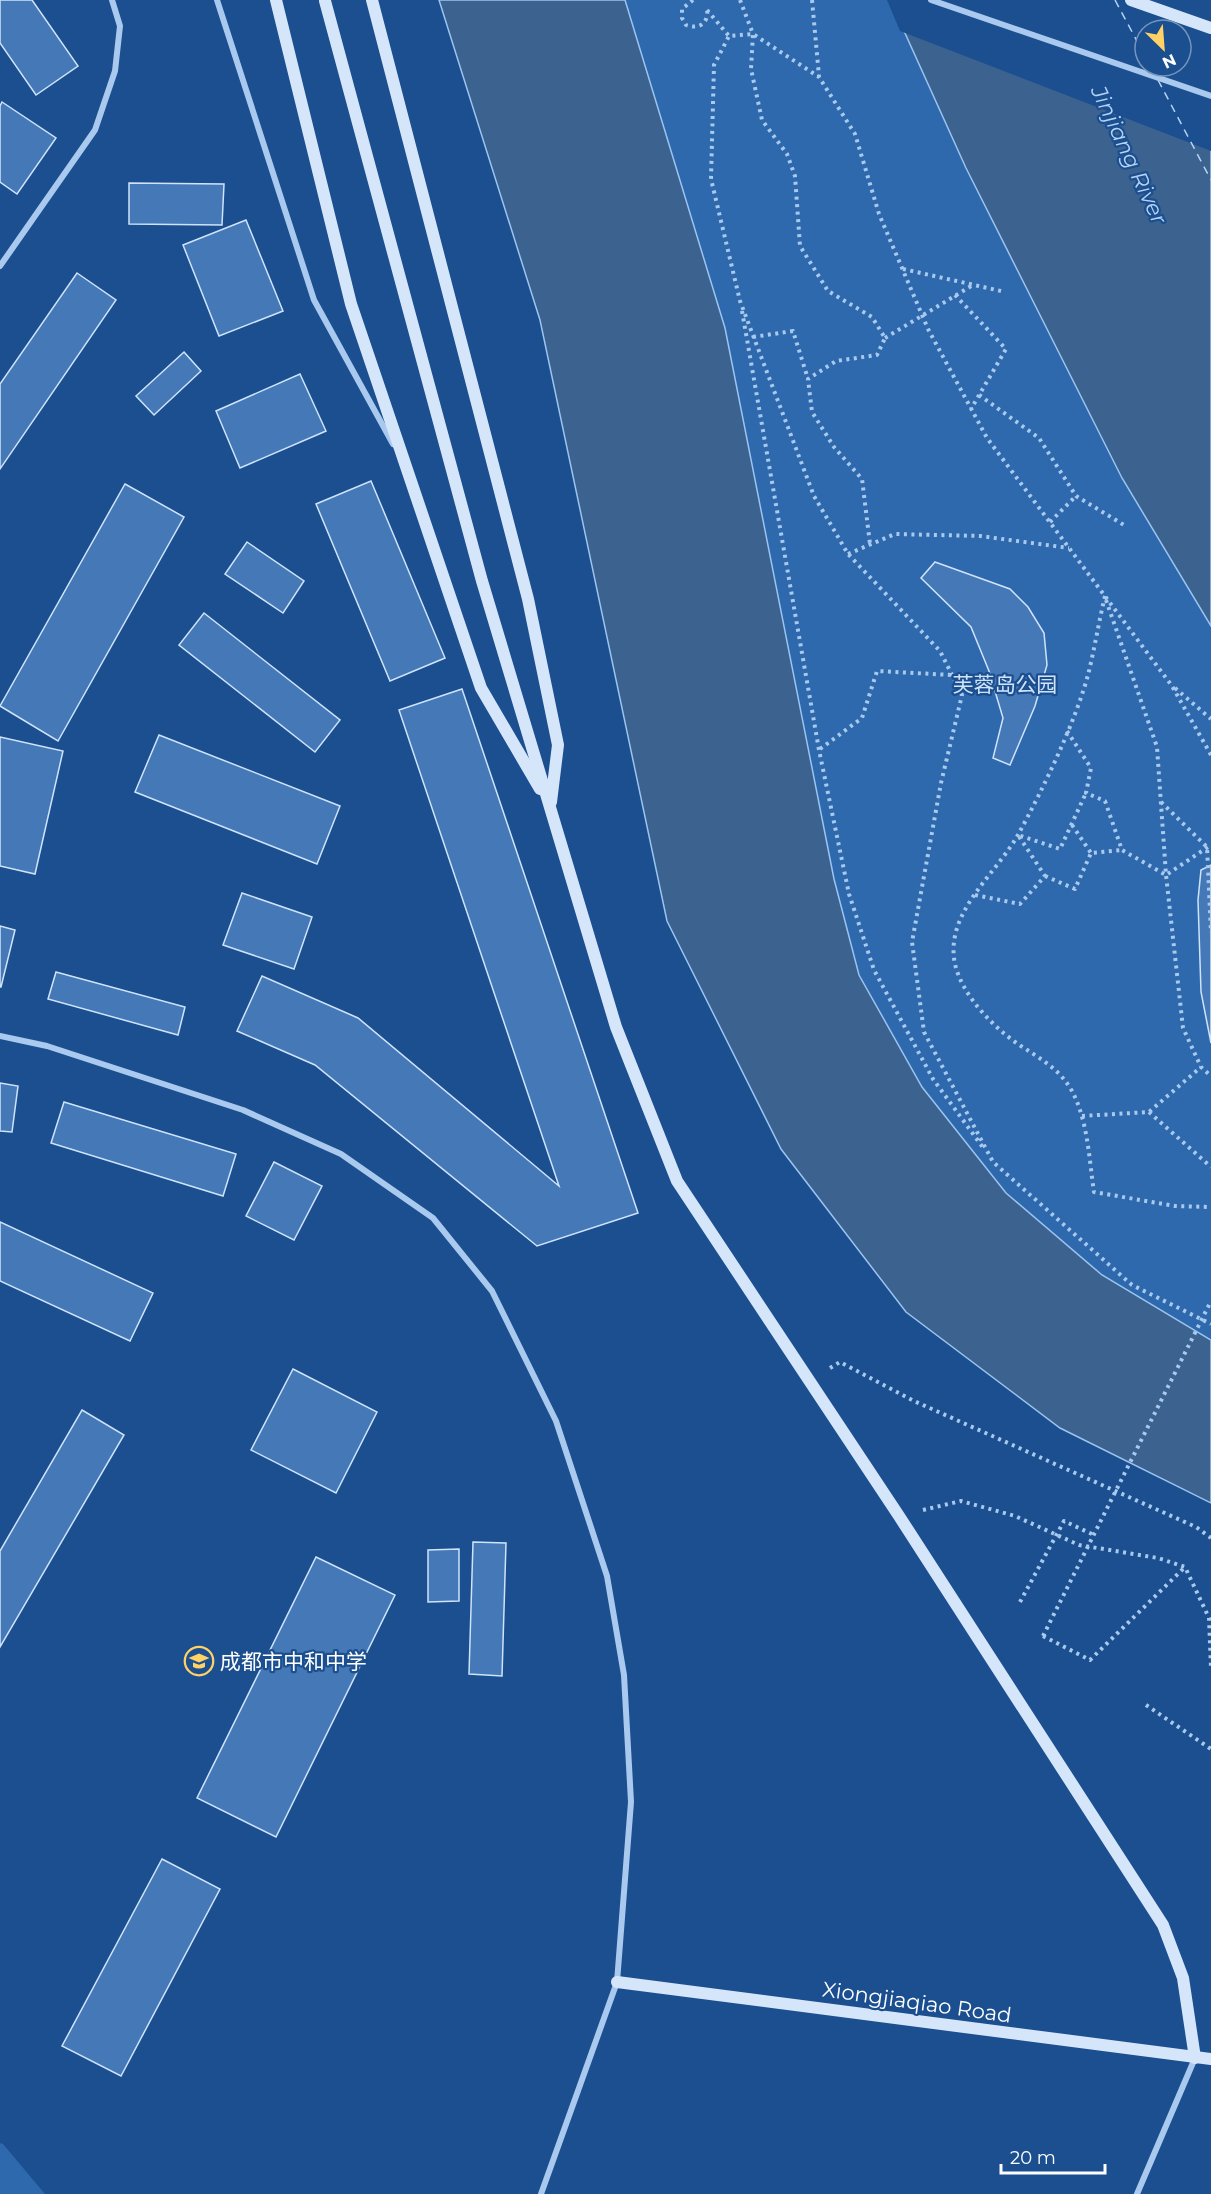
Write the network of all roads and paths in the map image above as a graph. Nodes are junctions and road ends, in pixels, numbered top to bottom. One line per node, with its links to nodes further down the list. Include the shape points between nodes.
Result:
1 (112, 0): 16 (street, via 120,26 115,71 95,130)
2 (217, 0): 28 (street, via 314,300)
3 (372, 0): 44 (street, via 528,599 558,745)
4 (740, 0): 12 (path)
5 (812, 0): 14 (path)
6 (931, 0): 15 (street)
7 (1131, 0): 11 (street)
8 (277, 1): 28 (street, via 351,304)
9 (325, 1): 44 (street, via 482,581)
10 (692, 1): 13 (path, via 682,9 687,25 703,24 706,9)
11 (1211, 28)
12 (753, 34): 13 (path); 14 (path); 24 (path, via 751,69 762,120 787,154 795,176 800,246 828,291 872,316)
13 (729, 36): 21 (path, via 714,65 711,178)
14 (819, 77): 17 (path, via 855,134 879,214)
15 (1211, 96)
16 (0, 266)
17 (902, 268): 18 (path); 22 (path)
18 (973, 285): 19 (path); 20 (path)
19 (1000, 291)
20 (955, 296): 22 (path); 26 (path, via 1006,349)
21 (740, 301): 23 (path); 40 (path)
22 (923, 316): 24 (path); 27 (path)
23 (753, 337): 25 (path, via 793,331); 34 (path, via 814,496)
24 (885, 338): 25 (path, via 877,355 836,361)
25 (808, 379): 32 (path, via 812,412 834,447 862,478)
26 (979, 395): 27 (path); 29 (path, via 1039,438)
27 (971, 409): 30 (path, via 987,438)
28 (407, 469): 44 (street, via 481,688)
29 (1076, 496): 30 (path); 31 (path)
30 (1050, 522): 33 (path)
31 (1124, 525)
32 (870, 544): 33 (path, via 895,534 980,536); 34 (path)
33 (1070, 548): 35 (path)
34 (848, 554): 36 (path, via 940,651)
35 (1105, 595): 37 (path); 39 (path, via 1089,673); 43 (path, via 1156,747)
36 (952, 675): 40 (path, via 877,671 862,718); 59 (path, via 962,695 941,783 912,942 924,1032)
37 (1172, 686): 38 (path); 41 (path)
38 (1211, 719)
39 (1067, 731): 42 (path, via 1091,768); 46 (path)
40 (819, 750): 59 (path, via 849,894 874,970 933,1078)
41 (1211, 755)
42 (1086, 793): 45 (path); 48 (path, via 1105,801)
43 (1161, 801): 47 (path); 50 (path)
44 (550, 806): 64 (street, via 616,1027 677,1181)
45 (1071, 825): 46 (path, via 1060,849); 49 (path)
46 (1018, 835): 51 (path); 52 (path)
47 (1209, 846): 50 (path); 53 (path)
48 (1122, 850): 49 (path); 50 (path)
49 (1091, 853): 51 (path, via 1075,889)
50 (1166, 875): 55 (path, via 1183,1028)
51 (1045, 876): 52 (path, via 1020,904)
52 (975, 895): 58 (path, via 957,926 955,962 968,997 1016,1042 1050,1064 1071,1090)
53 (1211, 933)
54 (0, 1035): 73 (street, via 46,1046 243,1110 341,1154 433,1218 492,1291 556,1421 609,1587 624,1675 631,1802)
55 (1201, 1067): 56 (path); 57 (path)
56 (1211, 1076)
57 (1149, 1112): 58 (path); 60 (path)
58 (1082, 1116): 61 (path, via 1094,1192 1175,1206)
59 (993, 1162): 63 (path, via 1132,1285)
60 (1211, 1167)
61 (1211, 1207)
62 (1211, 1301): 66 (path, bridge)
63 (1211, 1324)
64 (808, 1380): 65 (street); 67 (path, via 840,1362 914,1401 1196,1527)
65 (899, 1516): 68 (path, via 961,1500 1015,1516 1079,1545 1158,1558); 74 (street, via 1163,1925 1183,1978)
66 (1094, 1534): 68 (path, bridge, via 1043,1636 1090,1660); 69 (path, bridge, via 1064,1521)
67 (1211, 1538)
68 (1185, 1567): 70 (path, via 1209,1618)
69 (1020, 1602)
70 (1211, 1668)
71 (1146, 1705): 72 (path)
72 (1211, 1749)
73 (617, 1982): 74 (street, Xiongjiaqiao Road); 76 (street)
74 (1195, 2058): 75 (street, Xiongjiaqiao Road); 77 (street)
75 (1211, 2059)
76 (541, 2194)
77 (1137, 2194)

